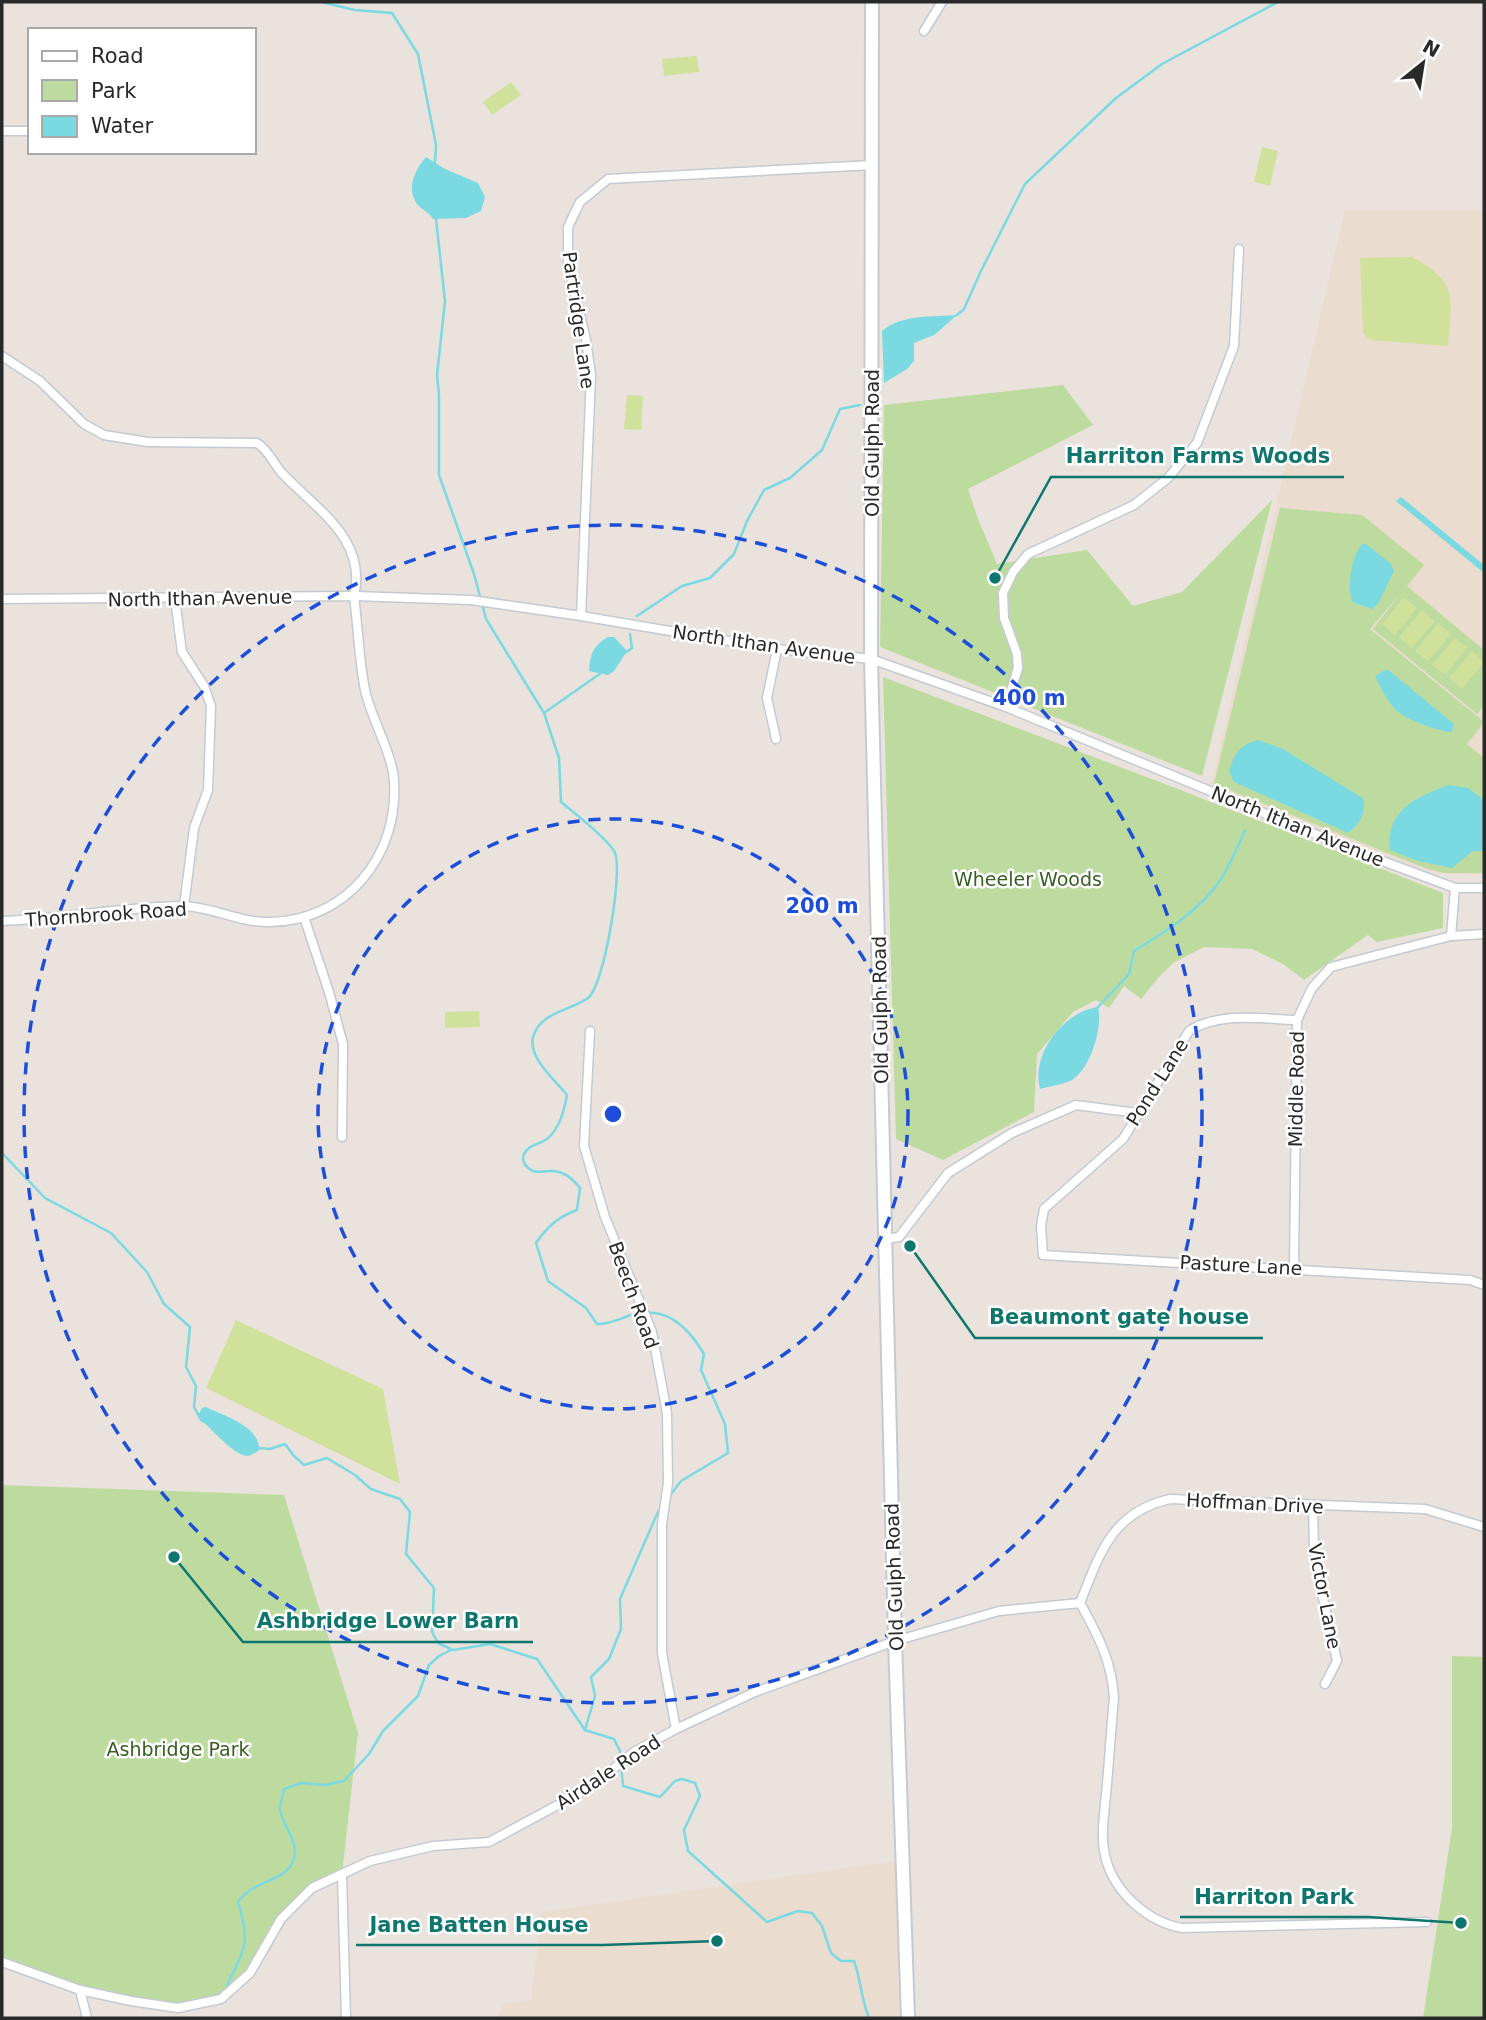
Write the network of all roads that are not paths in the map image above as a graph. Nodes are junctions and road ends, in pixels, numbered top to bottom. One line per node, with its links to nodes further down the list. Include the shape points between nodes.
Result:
1 (872, 2): 6 (street, Old Gulph Road)
2 (942, 2): 3 (street)
3 (924, 32)
4 (2, 131): 5 (street)
5 (28, 131)
6 (873, 165): 12 (street, Partridge Lane, via 608,179 579,202 568,227 568,264 591,375); 14 (street, Old Gulph Road)
7 (1239, 249): 15 (street, via 1234,346 1197,443 1168,478 1134,505 1028,554 1013,572 1003,593 1004,618 1018,668)
8 (2, 356): 9 (street, Thornbrook Road, via 40,381 83,424 104,435 148,442 257,443 346,539 357,585)
9 (354, 596): 11 (street, North Ithan Avenue); 12 (street, North Ithan Avenue, via 471,600); 20 (street, Thornbrook Road, via 365,691 394,778 394,808 384,848 373,865 342,898)
10 (2, 599): 11 (street, North Ithan Avenue)
11 (175, 599): 19 (street, via 182,652 204,685 211,706 208,790 194,828)
12 (581, 616): 13 (street, North Ithan Avenue)
13 (777, 649): 14 (street, North Ithan Avenue); 16 (street, via 767,698)
14 (871, 659): 15 (street, North Ithan Avenue); 29 (street, Old Gulph Road)
15 (1006, 707): 17 (street, North Ithan Avenue)
16 (776, 739)
17 (1455, 888): 18 (street, North Ithan Avenue); 23 (street)
18 (1484, 888)
19 (184, 906): 20 (street, Thornbrook Road, via 268,922); 21 (street, Thornbrook Road)
20 (304, 917): 27 (street, via 343,1044)
21 (2, 921)
22 (1484, 934): 23 (street)
23 (1451, 936): 24 (street, Middle Road, via 1331,967 1312,988)
24 (1297, 1020): 26 (street, Pond Lane, via 1222,1018 1201,1023 1189,1031); 30 (street, Middle Road)
25 (590, 1031): 37 (street, Beech Road, via 584,1146 605,1217 652,1332 667,1413 662,1653)
26 (1137, 1113): 28 (street, Pond Lane, via 1123,1139); 29 (street, via 1076,1105 1012,1133 948,1173 899,1237)
27 (342, 1137)
28 (1044, 1209): 30 (street, Pasture Lane, via 1043,1255)
29 (886, 1239): 35 (street, Old Gulph Road)
30 (1294, 1268): 31 (street, Pasture Lane, via 1470,1280)
31 (1484, 1285)
32 (1314, 1506): 33 (street, Hoffman Drive, via 1425,1509); 34 (street, Hoffman Drive, via 1155,1502 1136,1510 1116,1527); 36 (street, Victor Lane, via 1314,1550 1337,1661)
33 (1484, 1527)
34 (1080, 1603): 35 (street, Airdale Road, via 999,1611); 39 (street, via 1103,1645 1113,1678 1103,1833 1106,1859 1128,1898 1164,1924 1182,1928)
35 (895, 1641): 37 (street, Airdale Road, via 755,1692); 44 (street, Old Gulph Road)
36 (1325, 1684)
37 (676, 1729): 38 (street, Airdale Road, via 634,1752 591,1787 489,1842 433,1846 370,1861)
38 (342, 1874): 41 (street, Airdale Road, via 304,1895 281,1919 250,1973 221,1999 178,2008); 43 (street)
39 (1427, 1922)
40 (2, 1962): 41 (street, Airdale Road)
41 (80, 1990): 42 (street)
42 (87, 2018)
43 (346, 2018)
44 (908, 2018)

